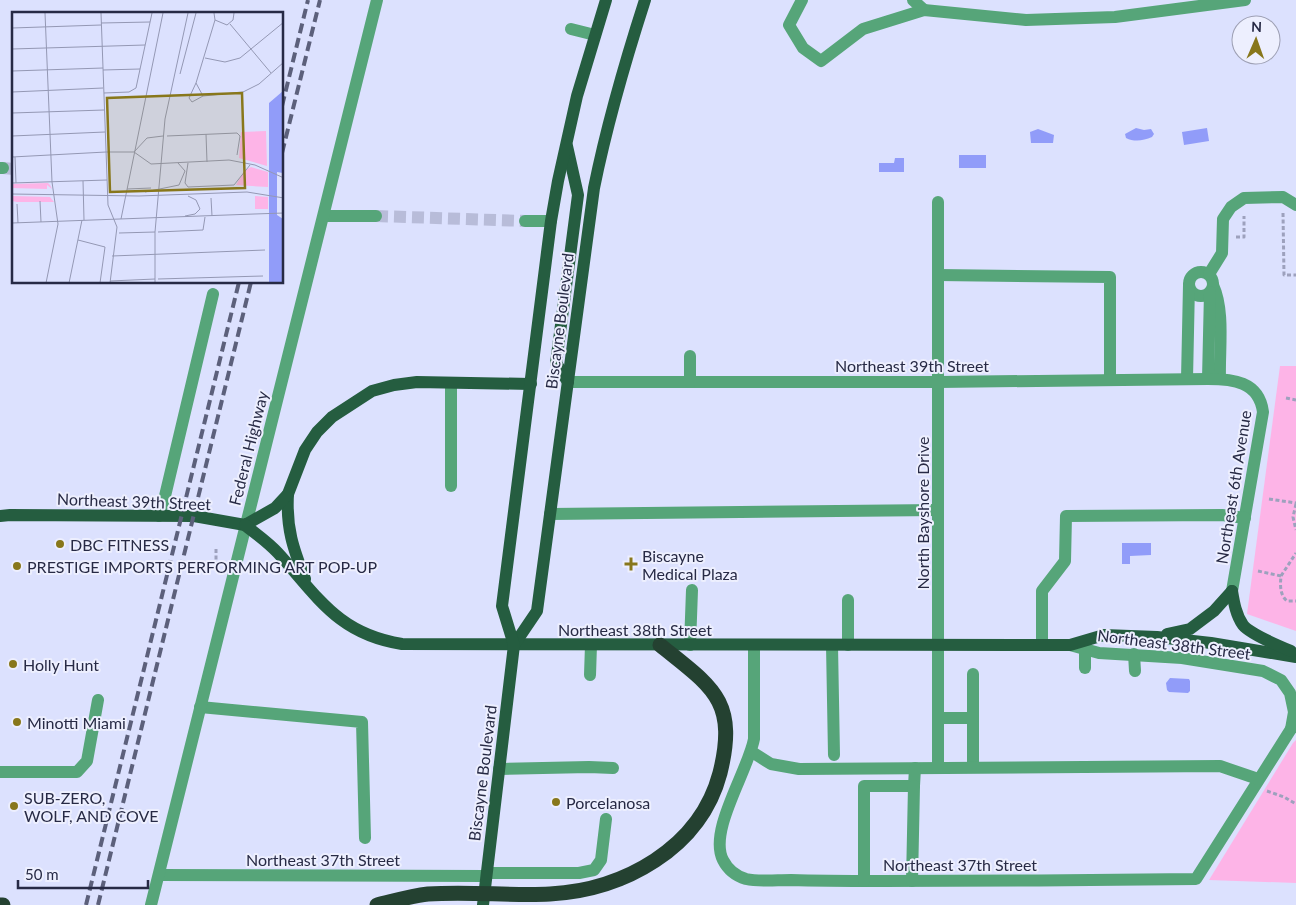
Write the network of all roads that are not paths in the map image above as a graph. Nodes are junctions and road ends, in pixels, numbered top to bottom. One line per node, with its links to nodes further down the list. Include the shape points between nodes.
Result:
1 (377, 0): 13 (street, Federal Highway)
2 (606, 0): 9 (main road, Biscayne Boulevard)
3 (645, 0): 25 (main road, Biscayne Boulevard, via 617,87 594,188)
4 (802, 0): 7 (street, via 789,25 803,48 821,61 863,29)
5 (913, 0): 7 (street)
6 (1245, 0): 7 (street, via 1115,17 1026,20)
7 (924, 10)
8 (571, 29): 9 (street)
9 (595, 35): 10 (main road, Biscayne Boulevard)
10 (566, 141): 16 (main road, Biscayne Boulevard); 25 (main road, via 578,196 556,363)
11 (938, 202): 17 (street, North Bayshore Drive)
12 (1296, 205): 18 (street, via 1283,197 1244,198 1231,207 1223,219 1222,254)
13 (324, 216): 14 (street); 38 (street, Federal Highway)
14 (376, 216)
15 (526, 221): 16 (street)
16 (551, 221): 29 (main road, Biscayne Boulevard)
17 (938, 275): 24 (street, via 1110,277); 27 (street, North Bayshore Drive)
18 (1211, 284): 19 (street, via 1199,296); 19 (street, via 1201,272 1191,277); 23 (street)
19 (1189, 285): 22 (street)
20 (213, 294): 36 (street)
21 (690, 356): 26 (street)
22 (1187, 379): 23 (street, Northeast 39th Street); 24 (street, Northeast 39th Street)
23 (1214, 379): 30 (street, Northeast 39th Street, via 1235,380)
24 (1110, 380): 27 (street, Northeast 39th Street)
25 (568, 382): 26 (street, Northeast 39th Street); 34 (main road, Biscayne Boulevard)
26 (690, 382): 27 (street, Northeast 39th Street)
27 (939, 382): 33 (street, North Bayshore Drive)
28 (451, 383): 29 (main road); 31 (street); 32 (main road, via 416,382 372,391 332,417 305,450)
29 (531, 384): 44 (main road, Biscayne Boulevard, via 502,606)
30 (1253, 391): 37 (street, Northeast 6th Avenue, via 1263,412)
31 (451, 486)
32 (288, 494): 38 (main road, via 275,508); 39 (main road, via 288,526 294,552)
33 (938, 510): 34 (street); 51 (street, North Bayshore Drive)
34 (550, 514): 44 (main road, Biscayne Boulevard, via 537,611)
35 (0, 516): 36 (main road, Northeast 39th Street)
36 (159, 516): 38 (main road, Northeast 39th Street, via 194,516)
37 (1245, 518): 41 (street, Northeast 6th Avenue); 52 (street, via 1222,515 1066,516 1065,560 1042,591)
38 (245, 525): 39 (main road, Northeast 38th Street, via 276,551); 61 (street, Federal Highway)
39 (309, 588): 44 (main road, Northeast 38th Street, via 334,615 376,638 402,644)
40 (692, 590): 47 (street)
41 (1232, 592): 43 (main road, via 1190,629); 55 (main road, via 1244,626)
42 (848, 600): 50 (street)
43 (1157, 637): 53 (main road, Northeast 38th Street, via 1104,635); 55 (main road, Northeast 38th Street)
44 (514, 645): 45 (main road, Northeast 38th Street); 71 (main road, Biscayne Boulevard)
45 (591, 645): 46 (main road, Northeast 38th Street); 58 (street)
46 (660, 645): 47 (main road, Northeast 38th Street); 82 (highway, via 709,685 717,698 726,727 719,776 705,810 680,842 646,866 608,882 570,892 428,894)
47 (690, 645): 48 (main road, Northeast 38th Street)
48 (754, 645): 49 (main road, Northeast 38th Street); 65 (street)
49 (832, 645): 50 (main road, Northeast 38th Street); 66 (street)
50 (848, 645): 51 (main road, Northeast 38th Street)
51 (939, 645): 52 (main road, Northeast 38th Street); 62 (street, North Bayshore Drive)
52 (1042, 645): 53 (main road, Northeast 38th Street)
53 (1085, 645): 54 (street, Northeast 38th Street, via 1099,653); 56 (street)
54 (1134, 654): 57 (street); 64 (street, Northeast 38th Street, via 1252,668 1272,675 1281,680 1290,693)
55 (1296, 655)
56 (1085, 668)
57 (1135, 671)
58 (590, 674)
59 (973, 674): 63 (street)
60 (98, 700): 72 (street, via 87,761 77,772)
61 (200, 707): 76 (street, via 362,722); 77 (street, Federal Highway)
62 (938, 718): 63 (street); 68 (street, North Bayshore Drive)
63 (973, 718): 67 (street)
64 (1294, 727): 73 (street)
65 (752, 752): 70 (street, via 771,764 799,769); 79 (street, Northeast 37th Street, via 721,830 719,852 728,868 753,880)
66 (834, 755)
67 (973, 766): 68 (street); 73 (street, via 1220,766)
68 (938, 767): 70 (street)
69 (613, 768): 71 (street)
70 (915, 768): 74 (street)
71 (499, 769): 78 (main road, Biscayne Boulevard)
72 (0, 772)
73 (1256, 783): 80 (street, Northeast 37th Street, via 1196,879)
74 (914, 786): 79 (street, via 864,786); 80 (street)
75 (606, 820): 78 (street, Northeast 37th Street, via 601,860 594,870)
76 (365, 838)
77 (159, 875): 78 (street, Northeast 37th Street); 81 (street, Federal Highway)
78 (487, 875): 83 (main road, Biscayne Boulevard)
79 (864, 881): 80 (street, Northeast 37th Street)
80 (912, 881)
81 (151, 905)
82 (377, 905)
83 (483, 905)

